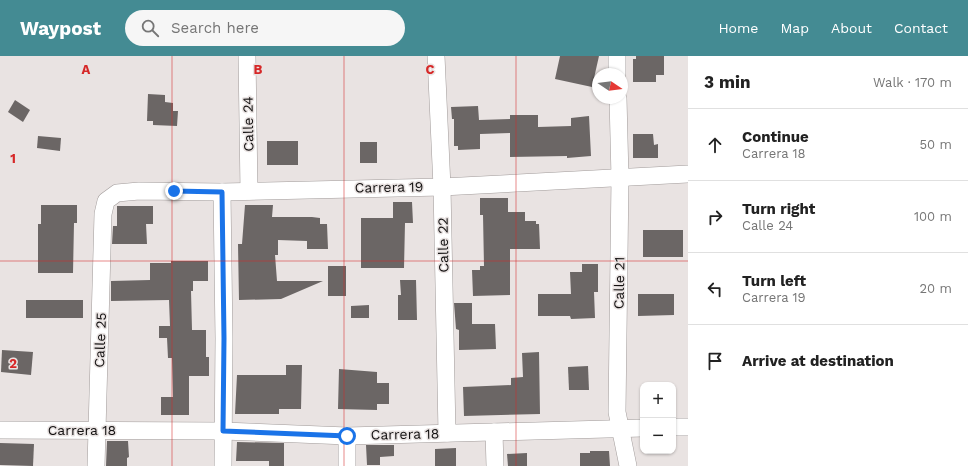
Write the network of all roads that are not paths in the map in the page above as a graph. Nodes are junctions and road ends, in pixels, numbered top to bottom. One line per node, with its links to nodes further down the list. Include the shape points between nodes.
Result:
1 (247, 56): 9 (street, Calle 24)
2 (436, 56): 8 (street, Calle 22)
3 (617, 56): 4 (street)
4 (617, 68)
5 (618, 104): 7 (street, Calle 21)
6 (688, 174): 7 (street, Carrera 19)
7 (620, 178): 8 (street, Carrera 19); 14 (street, Calle 21, via 617,412)
8 (442, 187): 9 (street, Carrera 19); 20 (street, Calle 22)
9 (249, 191): 10 (street, Carrera 19)
10 (222, 192): 11 (street, Carrera 19, via 117,193 106,201); 18 (street)
11 (103, 214): 17 (street, Calle 25)
12 (676, 427): 13 (street)
13 (688, 427)
14 (620, 428): 15 (street, Carrera 18); 19 (street, Carrera 18); 26 (street, Calle 21)
15 (640, 428)
16 (0, 430): 17 (street, Carrera 18)
17 (96, 430): 18 (street, Carrera 18); 22 (street, Calle 25)
18 (223, 431): 21 (street, Carrera 18); 23 (street)
19 (494, 432): 20 (street, Carrera 18); 25 (street)
20 (447, 433): 21 (street, Carrera 18)
21 (347, 436): 24 (street)
22 (96, 466)
23 (223, 466)
24 (347, 466)
25 (496, 466)
26 (628, 466)

